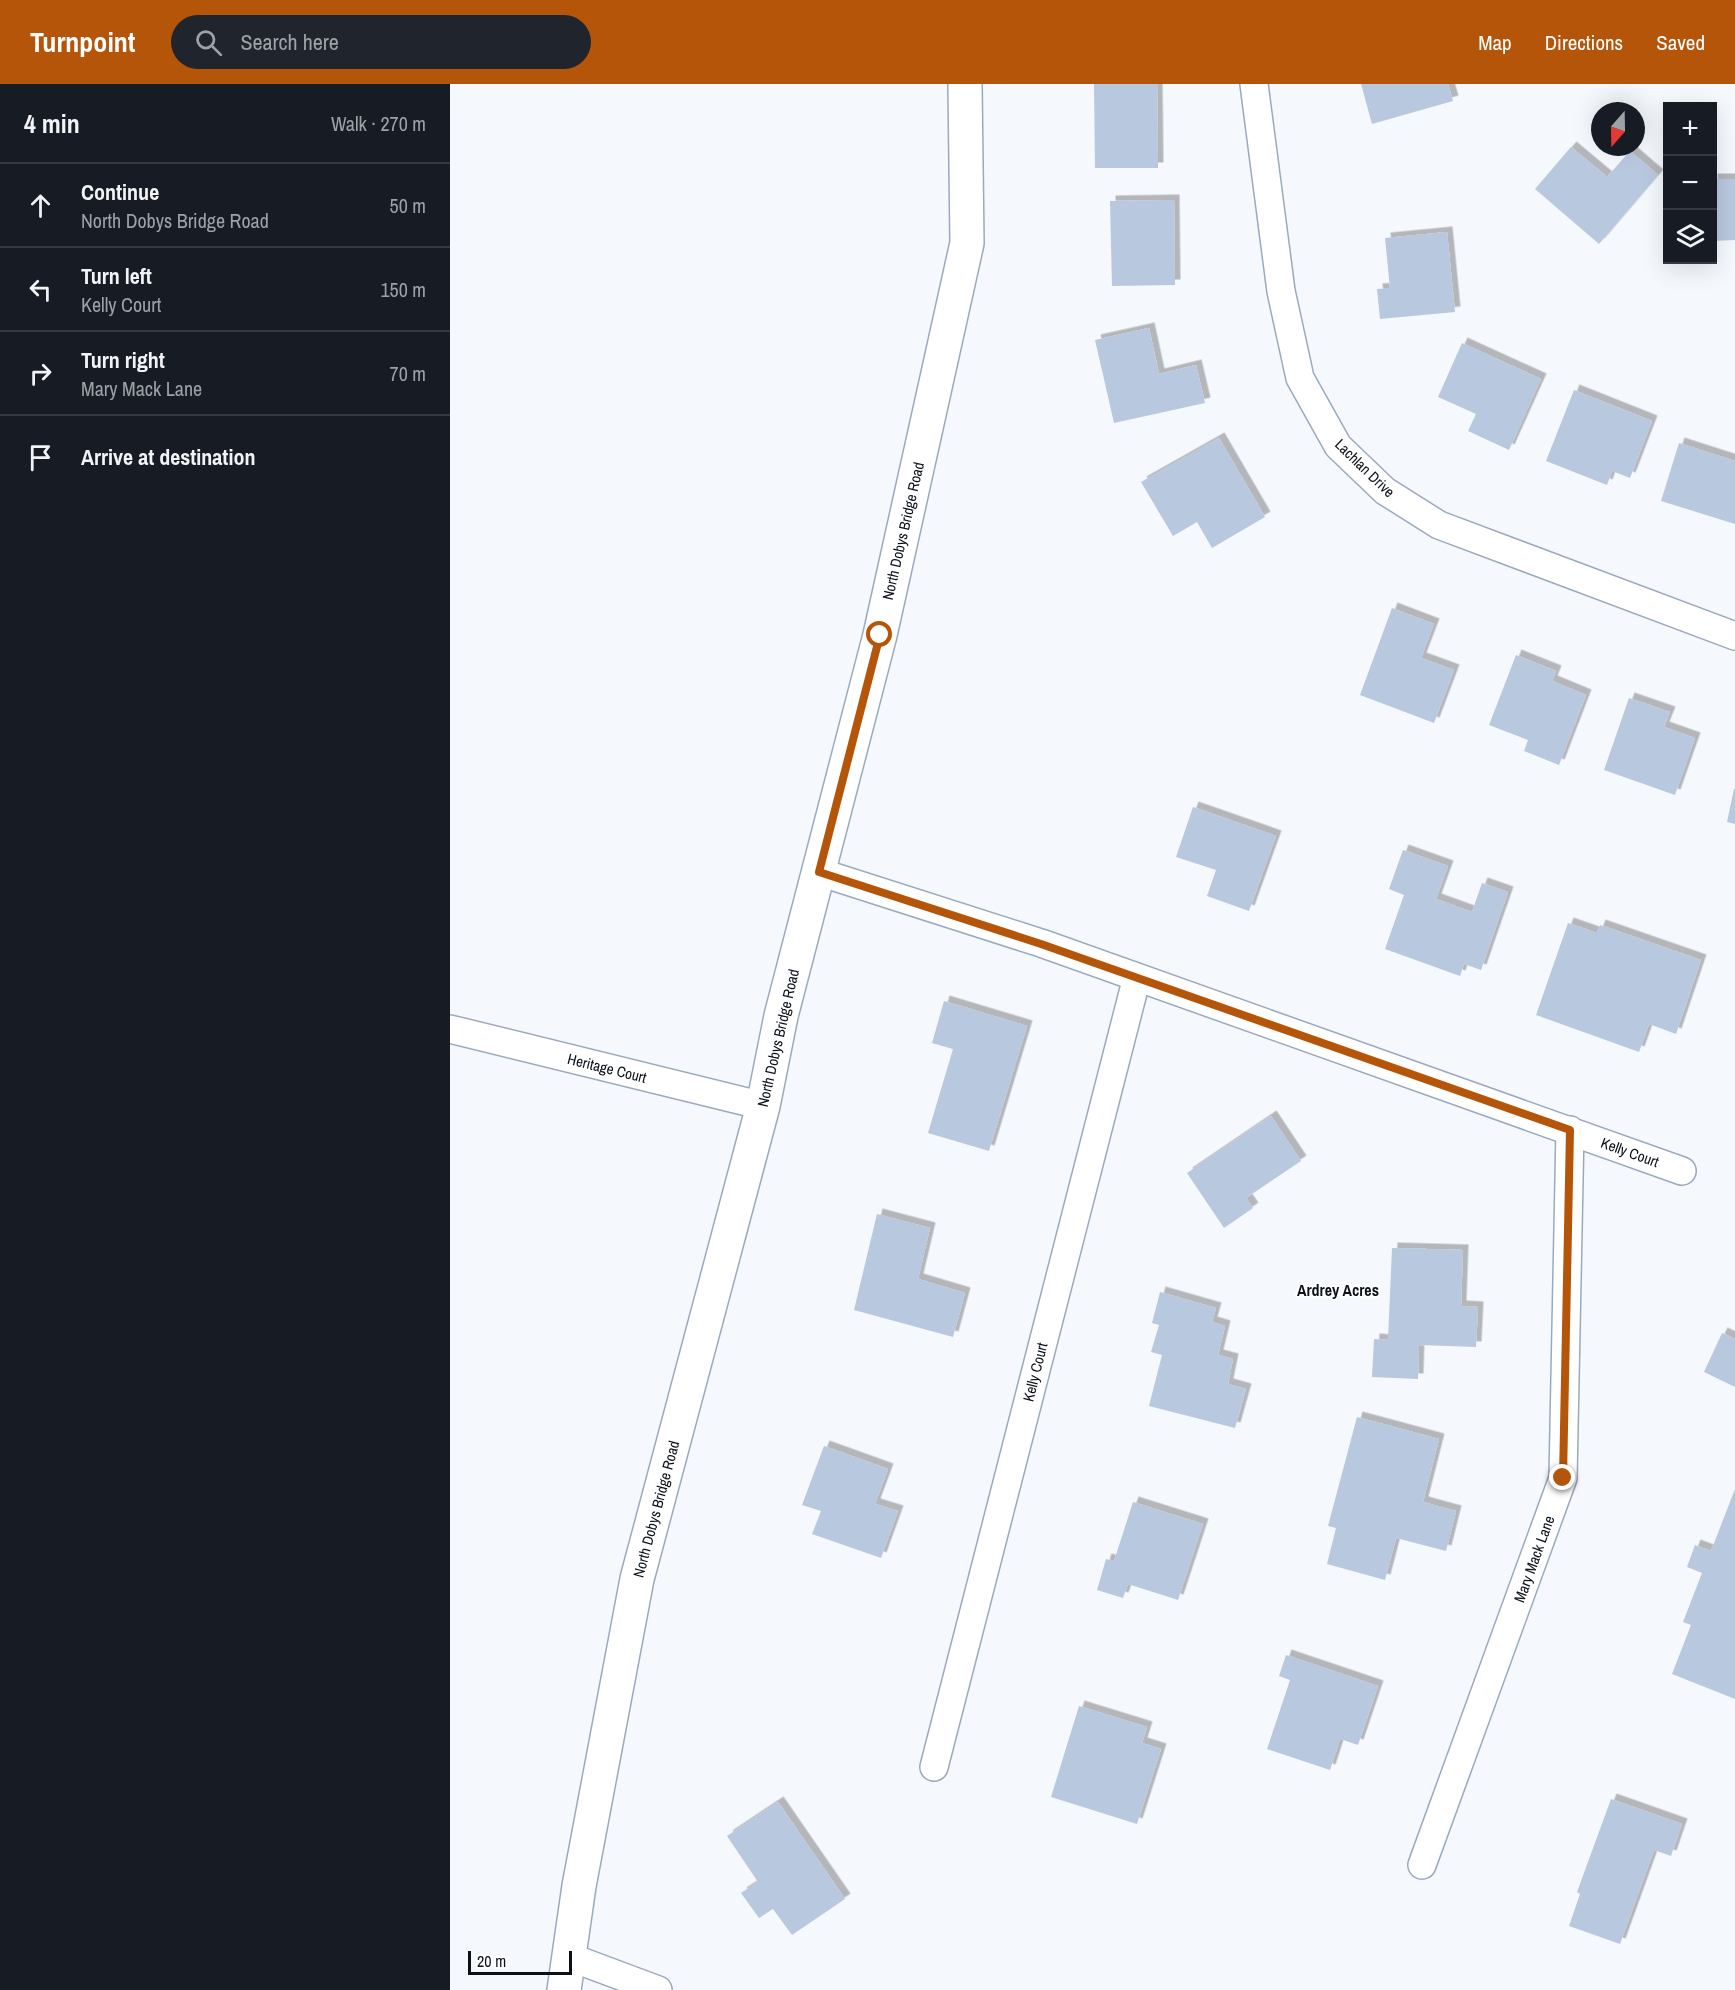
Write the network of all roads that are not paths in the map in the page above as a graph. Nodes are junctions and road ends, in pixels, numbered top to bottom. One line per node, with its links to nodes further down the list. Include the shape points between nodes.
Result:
1 (965, 84): 4 (street, North Dobys Bridge Road, via 967,243 880,635)
2 (1254, 84): 3 (street, Lachlan Drive, via 1281,291 1300,378 1338,446 1385,491 1439,525)
3 (1735, 636)
4 (819, 872): 5 (street, Kelly Court); 7 (street, North Dobys Bridge Road, via 781,1016)
5 (1137, 977): 8 (street, Kelly Court); 10 (street, Kelly Court)
6 (450, 1029): 7 (street, Heritage Court)
7 (763, 1106): 12 (street, North Dobys Bridge Road, via 638,1579)
8 (1570, 1130): 9 (street, Kelly Court); 11 (street, Mary Mack Lane, via 1563,1478)
9 (1682, 1170)
10 (934, 1767)
11 (1422, 1865)
12 (567, 1956): 13 (street, North Dobys Bridge Road); 14 (street)
13 (564, 1990)
14 (658, 1990)

